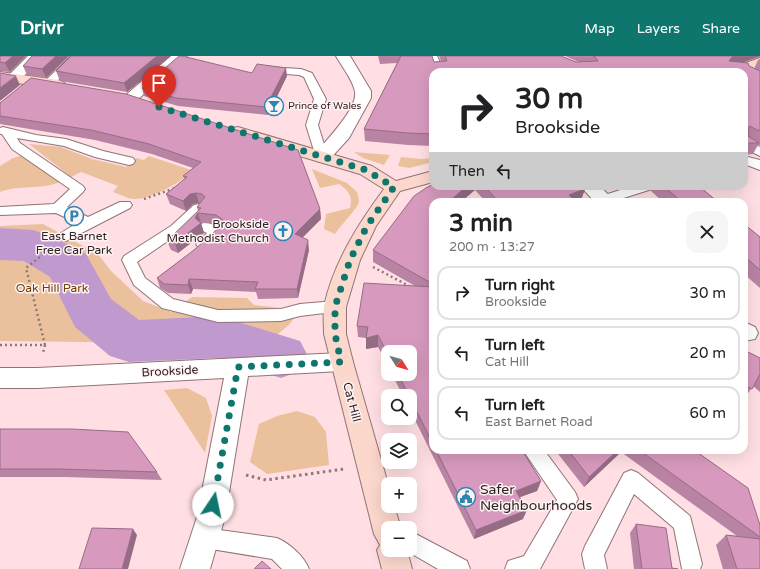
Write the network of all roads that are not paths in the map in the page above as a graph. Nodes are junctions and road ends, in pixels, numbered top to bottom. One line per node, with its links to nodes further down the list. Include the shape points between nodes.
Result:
1 (36, 56): 12 (street)
2 (77, 56): 12 (lane)
3 (180, 56): 14 (street)
4 (343, 56): 19 (street, via 363,91 363,98 343,134)
5 (432, 56): 7 (lane)
6 (760, 62): 8 (main road)
7 (438, 68)
8 (747, 68)
9 (264, 70): 19 (lane, via 301,72 308,75 320,99 312,125)
10 (748, 75): 11 (lane)
11 (755, 78)
12 (24, 82): 13 (main road)
13 (73, 87)
14 (131, 99)
15 (220, 126): 19 (main road)
16 (2, 131): 21 (lane, via 66,143); 30 (lane, via 16,146 78,189)
17 (748, 145): 18 (lane)
18 (760, 152)
19 (322, 157): 24 (main road, via 366,170)
20 (748, 160): 22 (lane)
21 (129, 161)
22 (760, 166)
23 (429, 177): 24 (main road)
24 (394, 187): 37 (main road, Cat Hill, via 367,226 350,260)
25 (592, 190): 27 (street)
26 (635, 190): 28 (lane)
27 (599, 198)
28 (611, 198)
29 (125, 205): 33 (lane)
30 (58, 208): 32 (lane); 33 (lane)
31 (199, 208): 37 (lane, via 176,229 129,260 139,280 154,283 168,304 218,316 281,315 300,310)
32 (0, 210)
33 (88, 223): 35 (lane)
34 (206, 227): 36 (lane, via 218,232)
35 (66, 236)
36 (189, 255)
37 (335, 307): 38 (main road, Cat Hill, via 335,334)
38 (341, 362): 39 (street, Brookside); 42 (main road, Cat Hill)
39 (238, 367): 40 (street, Brookside); 43 (street, via 211,518)
40 (0, 378)
41 (536, 454): 49 (lane, via 568,499 531,564)
42 (387, 521)
43 (205, 538): 46 (street); 47 (lane, via 277,549)
44 (417, 552): 48 (lane)
45 (691, 564): 50 (lane, via 683,524 631,479 593,554)
46 (195, 569)
47 (298, 569)
48 (460, 569)
49 (516, 569)
50 (596, 569)

